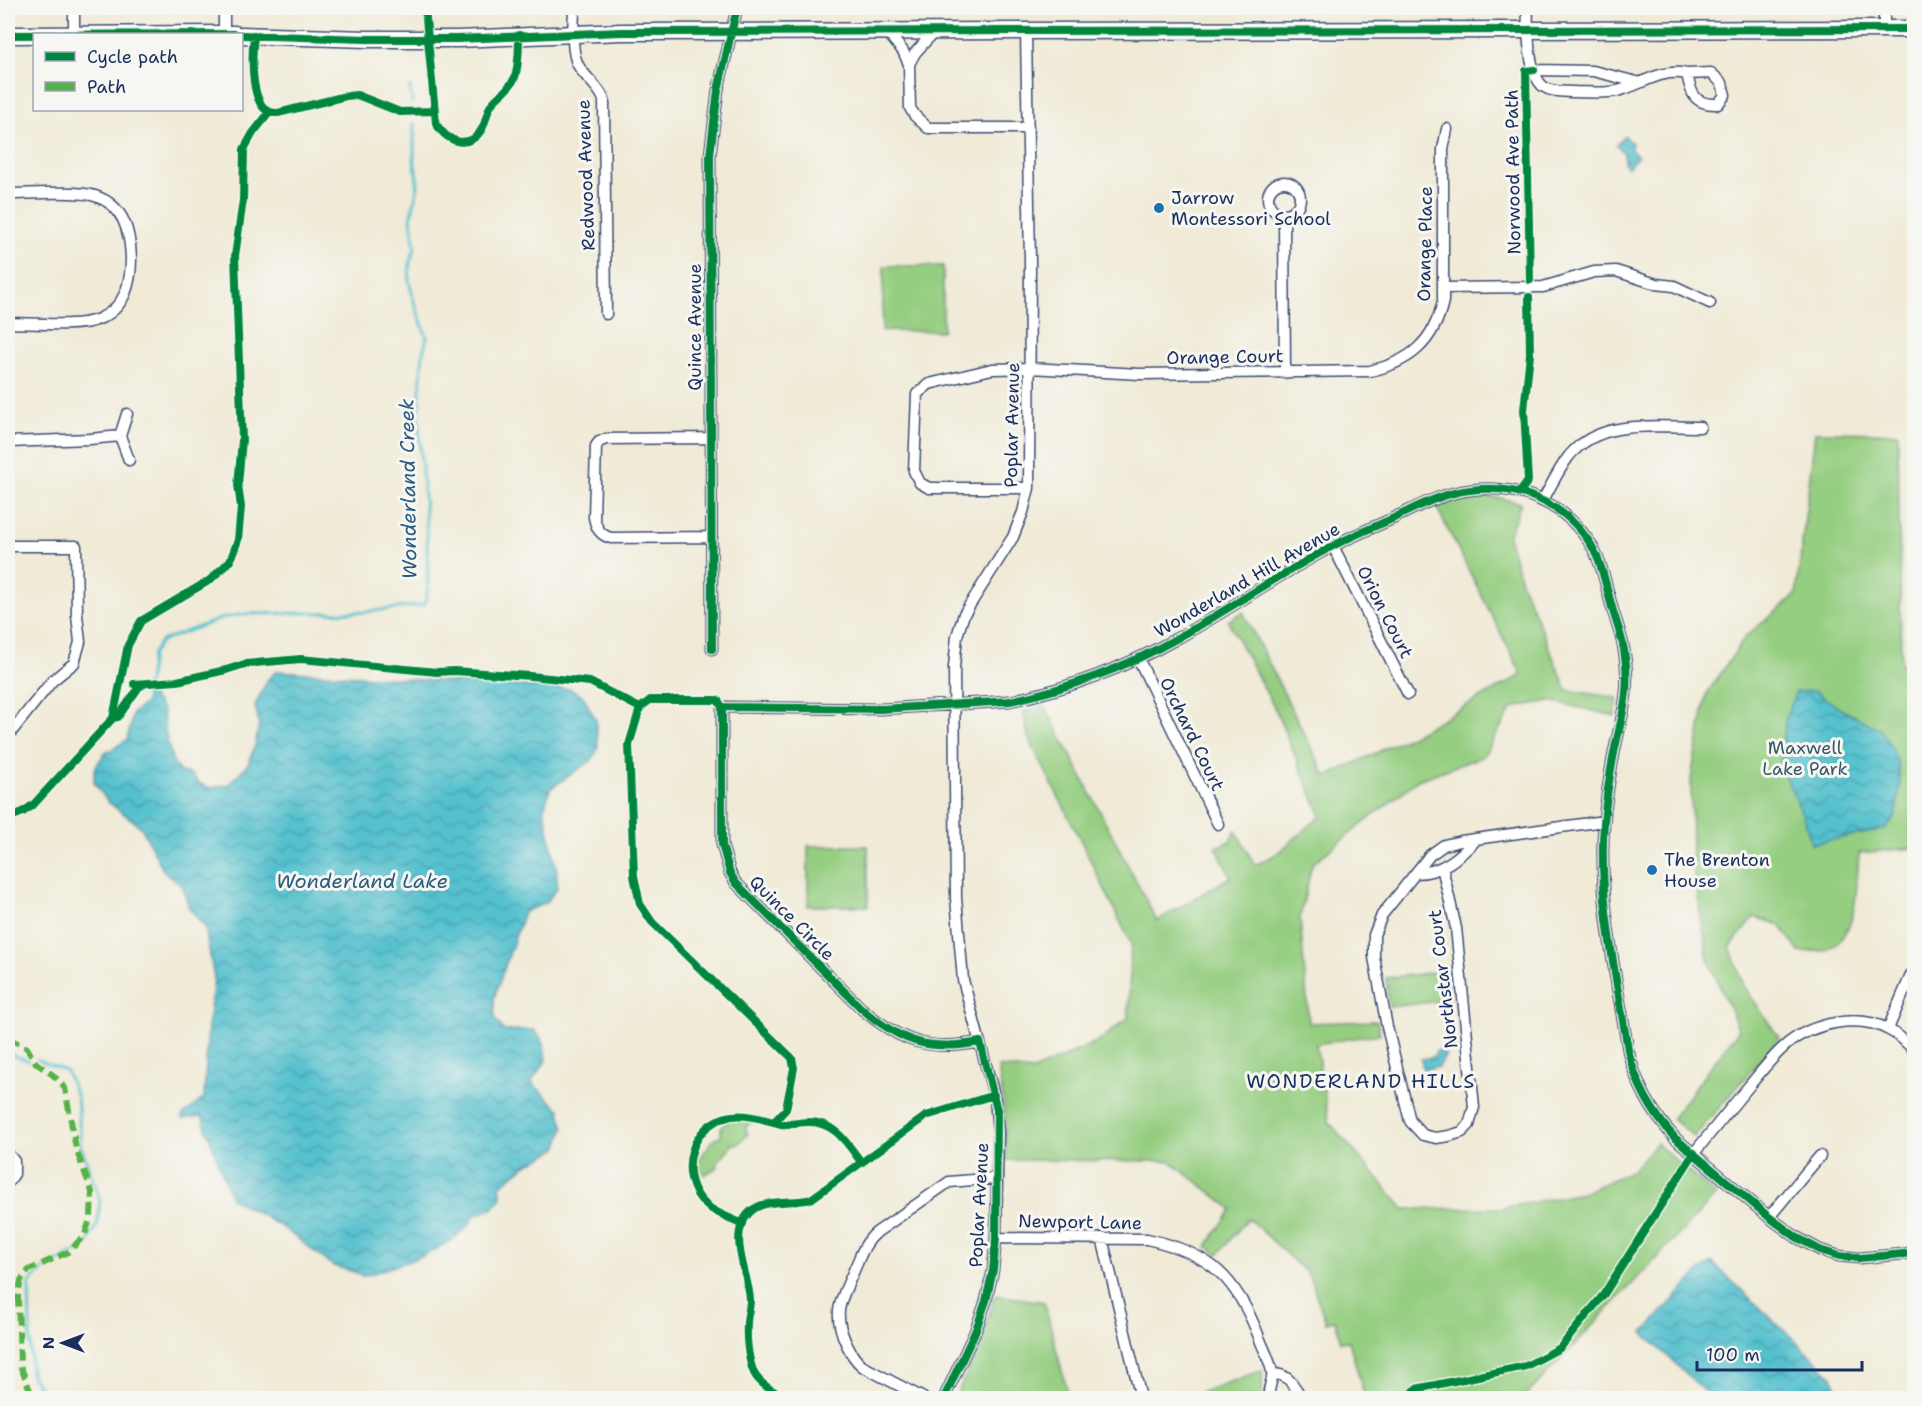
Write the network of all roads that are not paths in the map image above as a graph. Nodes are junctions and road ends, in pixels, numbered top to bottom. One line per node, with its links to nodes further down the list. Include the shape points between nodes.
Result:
1 (74, 8): 14 (street)
2 (224, 8): 15 (street)
3 (574, 8): 18 (street, Redwood Avenue)
4 (736, 8): 10 (street, Quince Avenue)
5 (1528, 8): 9 (street)
6 (1884, 8): 7 (street)
7 (1884, 29): 8 (main road); 9 (main road)
8 (1914, 29)
9 (1527, 30): 13 (main road); 21 (street)
10 (730, 32): 11 (main road); 18 (main road); 38 (street, Quince Avenue, via 713,117 710,155)
11 (887, 32): 12 (main road); 20 (street)
12 (935, 32): 13 (main road); 20 (street)
13 (1026, 32): 24 (street, Poplar Avenue)
14 (74, 33)
15 (224, 33)
16 (8, 34): 17 (main road)
17 (33, 34)
18 (574, 34): 19 (main road, via 367,39); 30 (street, Redwood Avenue, via 574,55 579,67 604,100)
19 (243, 35)
20 (909, 64): 24 (street, via 910,108 928,128)
21 (1534, 70): 23 (street, via 1593,72); 23 (street, via 1537,80 1554,91 1617,91)
22 (1688, 74): 23 (street, via 1665,73)
23 (1638, 82)
24 (1028, 128): 33 (street, Poplar Avenue)
25 (1447, 129): 28 (street, Orange Place, via 1443,149)
26 (8, 194): 31 (street, via 82,194 111,204 123,217 129,233 131,276 121,302 99,319 86,323)
27 (1284, 214): 34 (street)
28 (1443, 288): 29 (street, via 1543,287 1594,272 1616,271 1674,286); 32 (street, Orange Place, via 1439,317)
29 (1710, 303)
30 (606, 314)
31 (8, 323)
32 (1415, 351): 34 (street, Orange Court, via 1389,367 1370,371)
33 (1030, 368): 34 (street, Orange Court, via 1140,374); 41 (street, Poplar Avenue); 41 (street, Orange Court, via 992,369 929,384 917,394 914,471 928,488)
34 (1285, 373)
35 (127, 414): 37 (street)
36 (1700, 427): 42 (street, via 1632,427 1600,433 1569,457)
37 (120, 436): 39 (street); 40 (street)
38 (711, 438): 43 (street, Quince Avenue); 43 (street, via 599,442 594,517 601,533 611,538)
39 (8, 442)
40 (129, 460)
41 (1029, 488): 49 (street, Poplar Avenue, via 1012,537 960,625)
42 (1543, 500): 45 (street, Wonderland Hill Avenue, via 1492,489 1440,496); 52 (street, Wonderland Hill Avenue, via 1578,526 1590,543 1599,560 1624,650 1626,706)
43 (711, 537): 46 (street, Quince Avenue)
44 (8, 546): 51 (street, via 76,546 80,642 74,663 52,681)
45 (1334, 546): 47 (street, Wonderland Hill Avenue); 48 (street, Orion Court)
46 (712, 649)
47 (1138, 658): 49 (street, Wonderland Hill Avenue, via 1028,697); 53 (street, Orchard Court)
48 (1408, 694)
49 (954, 704): 50 (street, Wonderland Hill Avenue, via 881,709); 59 (street, Poplar Avenue, via 956,898 963,980)
50 (722, 708): 59 (street, Quince Circle, via 722,845 736,883 883,1027 903,1037 940,1046)
51 (8, 736)
52 (1604, 821): 54 (street, Northstar Court); 61 (street, Wonderland Hill Avenue, via 1604,896 1633,1073 1659,1121)
53 (1218, 824)
54 (1477, 839): 55 (street); 56 (street, Northstar Court, via 1444,845 1422,862)
55 (1443, 867): 56 (street); 56 (street, Northstar Court, via 1456,928 1474,1107 1469,1125 1462,1132 1436,1138 1423,1136 1410,1121 1374,957 1374,935 1382,915)
56 (1416, 873)
57 (1914, 968): 58 (street)
58 (1888, 1029): 60 (street); 61 (street, via 1851,1022 1832,1023 1805,1032 1772,1059)
59 (980, 1042): 64 (street, Poplar Avenue, via 997,1110)
60 (1914, 1050)
61 (1694, 1153): 66 (street, Wonderland Hill Avenue)
62 (8, 1154): 65 (street, via 14,1161 14,1174)
63 (1820, 1155): 66 (street)
64 (997, 1178): 67 (street, Poplar Avenue); 71 (street, via 949,1182 877,1232 867,1240 841,1302 839,1327 853,1359)
65 (8, 1182)
66 (1769, 1217): 69 (street, Wonderland Hill Avenue, via 1796,1238 1839,1256 1859,1258)
67 (996, 1238): 68 (street, Newport Lane); 72 (street, Poplar Avenue, via 986,1301)
68 (1102, 1238): 70 (street, Newport Lane, via 1163,1242 1209,1263 1239,1294); 73 (street)
69 (1914, 1252)
70 (1273, 1374): 74 (street, Newport Lane); 75 (street, via 1291,1381 1298,1392)
71 (922, 1398)
72 (944, 1398)
73 (1142, 1398)
74 (1270, 1398)
75 (1296, 1398)

